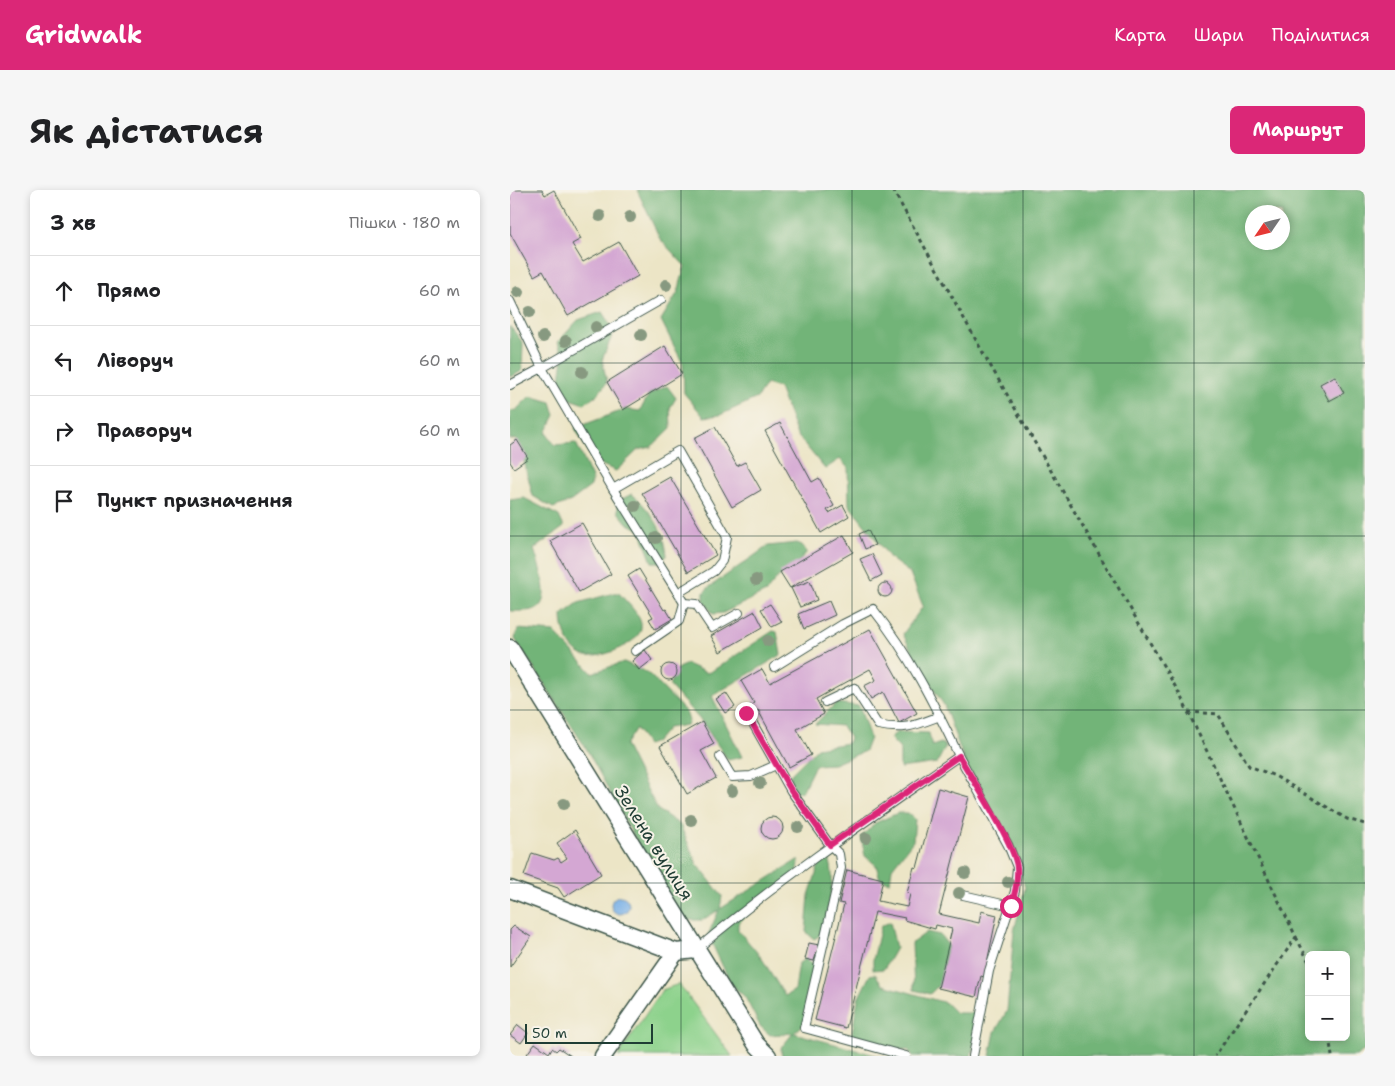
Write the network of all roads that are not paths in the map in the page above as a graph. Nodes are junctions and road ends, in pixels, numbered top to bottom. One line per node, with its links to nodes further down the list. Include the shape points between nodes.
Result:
1 (661, 300): 3 (lane)
2 (510, 301): 3 (lane)
3 (542, 368): 4 (lane); 5 (lane)
4 (510, 385)
5 (613, 489): 6 (lane); 6 (lane, via 678,451 727,537 722,561 714,570)
6 (678, 593): 7 (lane)
7 (684, 603): 8 (lane, via 696,604 712,628); 10 (lane, via 679,622)
8 (740, 613)
9 (510, 648): 22 (street, Зелена вулиця)
10 (635, 650)
11 (774, 667): 14 (lane, via 873,609 896,638)
12 (825, 702): 14 (lane, via 854,688 878,725 895,729)
13 (746, 713): 17 (lane)
14 (940, 716): 15 (lane)
15 (959, 756): 18 (lane); 21 (lane, via 1017,866 1016,891)
16 (720, 757): 17 (lane, via 732,777 751,776)
17 (776, 765): 18 (lane)
18 (830, 845): 22 (lane, via 760,896); 26 (lane, via 839,854 842,868 804,1028)
19 (510, 890): 23 (street)
20 (963, 895): 21 (lane)
21 (1011, 906): 27 (lane, via 989,971)
22 (696, 950): 23 (street); 25 (street, Зелена вулиця, via 756,1044)
23 (676, 952): 24 (street)
24 (603, 1056)
25 (768, 1056)
26 (906, 1056)
27 (973, 1056)

